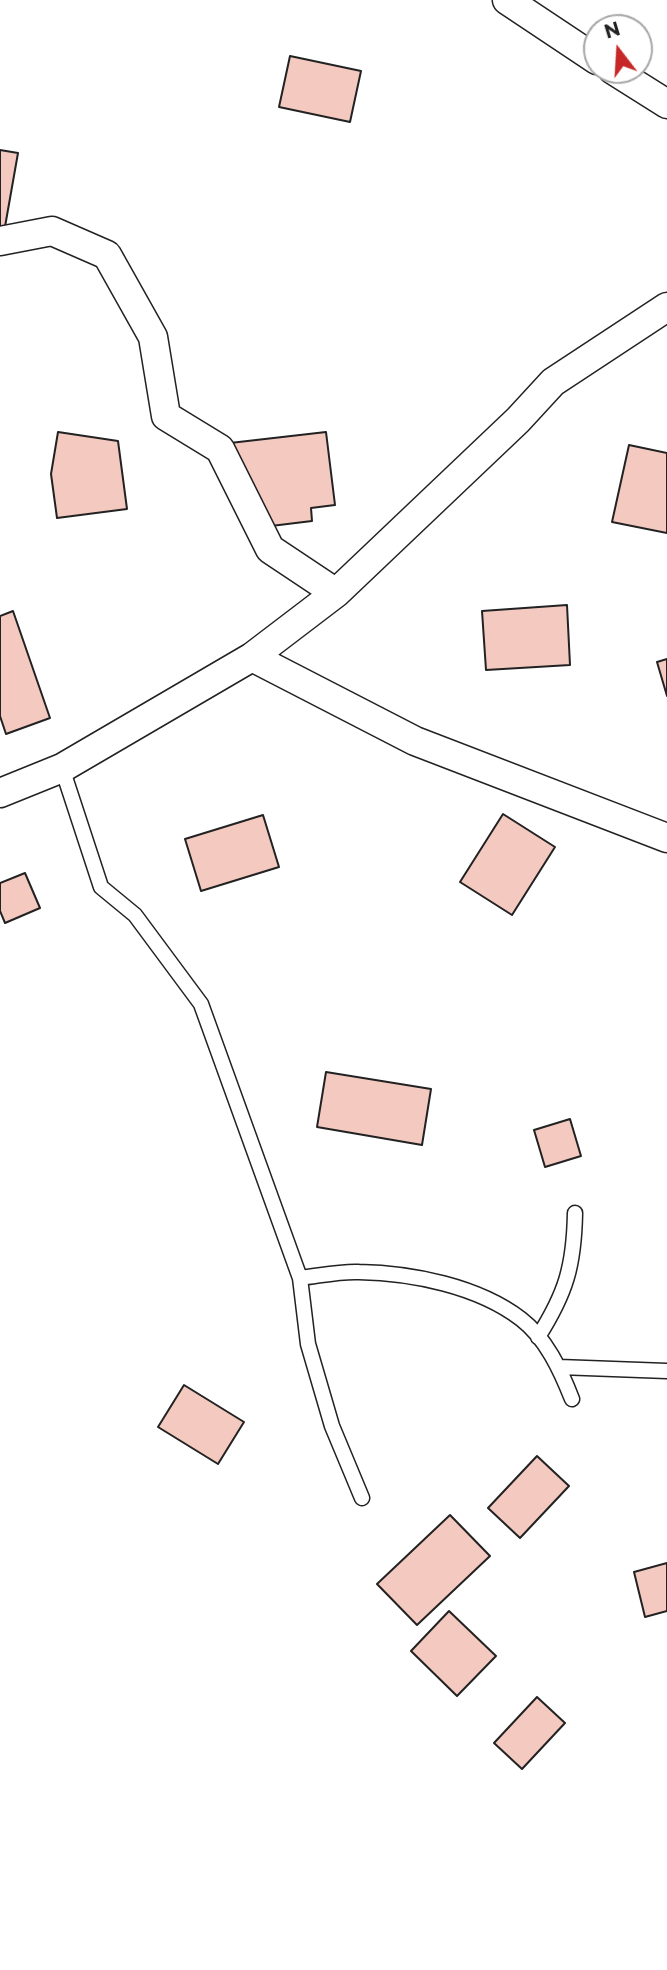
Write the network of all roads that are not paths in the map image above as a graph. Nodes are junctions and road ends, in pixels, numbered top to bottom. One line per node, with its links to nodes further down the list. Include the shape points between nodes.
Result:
1 (507, 0): 2 (street)
2 (583, 51)
3 (635, 84): 4 (street)
4 (667, 104)
5 (0, 241): 7 (street, via 52,231 107,255 153,337 166,416 220,449 270,550)
6 (667, 307): 7 (street, via 553,382)
7 (336, 593): 8 (street)
8 (252, 657): 9 (street); 11 (street, via 415,741)
9 (62, 768): 10 (street); 13 (lane, via 102,887 135,915 201,1004)
10 (0, 793)
11 (667, 838)
12 (575, 1213): 14 (lane, via 574,1255 558,1305)
13 (300, 1278): 14 (lane, via 358,1271 425,1279 485,1298 522,1319); 18 (lane, via 308,1344 332,1426)
14 (538, 1337): 15 (lane)
15 (559, 1367): 16 (lane); 17 (lane)
16 (667, 1371)
17 (572, 1399)
18 (362, 1498)

